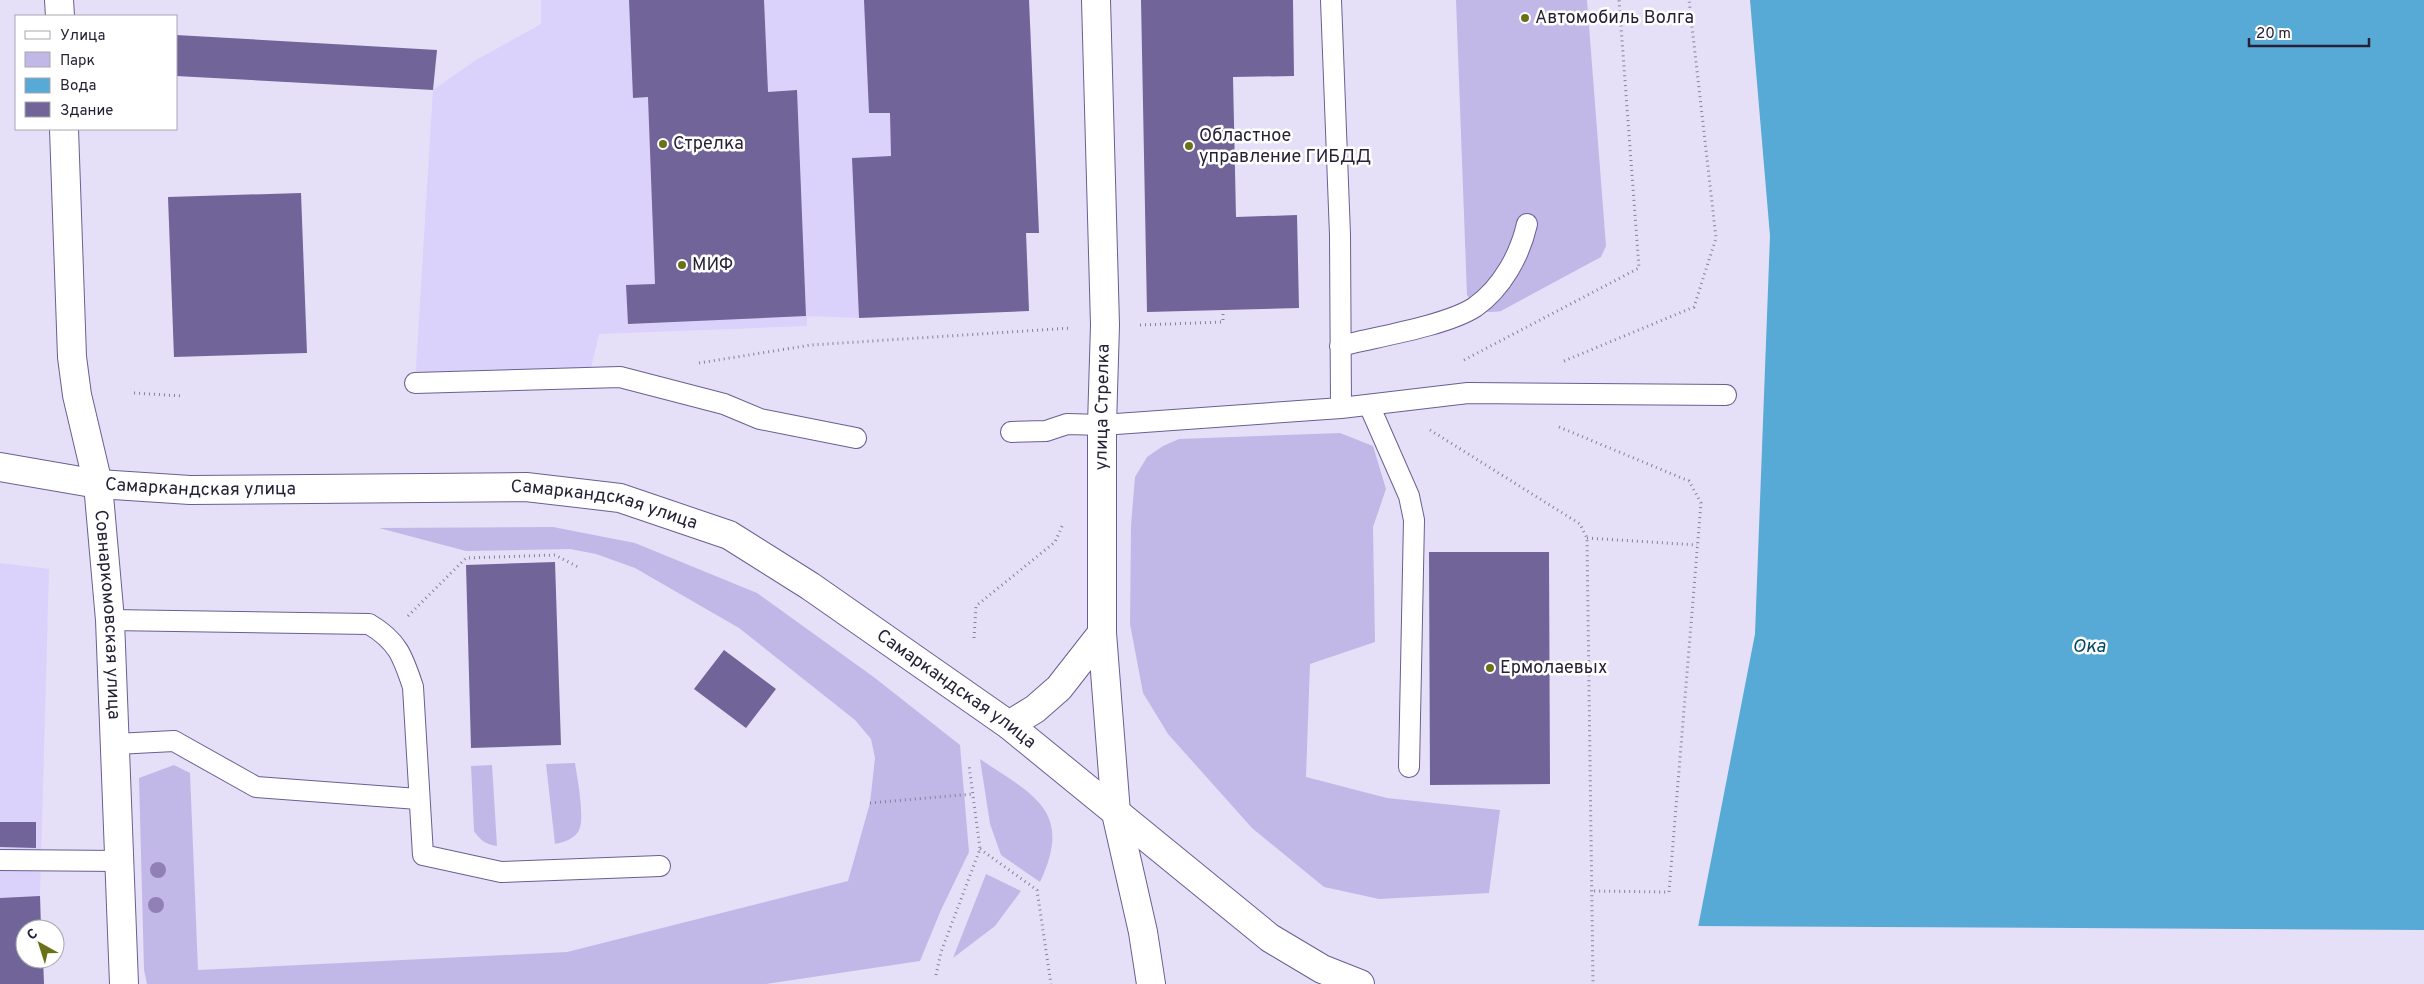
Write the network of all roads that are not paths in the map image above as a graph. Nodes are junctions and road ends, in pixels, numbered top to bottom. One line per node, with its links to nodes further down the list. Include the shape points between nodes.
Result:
1 (60, 0): 4 (main road)
2 (1096, 0): 12 (main road, улица Стрелка, via 1105,325)
3 (1331, 0): 7 (lane, via 1340,235)
4 (60, 15)
5 (64, 130): 16 (main road, Совнаркомовская улица, via 72,357 77,395)
6 (1527, 224): 7 (lane, via 1514,261 1498,285 1475,307 1443,320)
7 (1340, 346): 11 (lane)
8 (415, 383): 14 (lane, via 620,377 724,404 760,419)
9 (1726, 395): 10 (lane, via 1468,393)
10 (1369, 405): 11 (lane); 21 (lane, via 1409,496 1414,520)
11 (1341, 408): 12 (lane)
12 (1102, 425): 13 (lane, via 1067,424 1046,430); 18 (main road, улица Стрелка)
13 (1011, 432)
14 (856, 438)
15 (0, 467): 16 (main road, Самаркандская улица)
16 (98, 484): 17 (main road, Совнаркомовская улица); 19 (main road, Самаркандская улица, via 190,490 526,487 620,498 729,535 810,586)
17 (110, 620): 20 (main road, Совнаркомовская улица); 22 (lane, via 369,624 388,636 405,663 413,687)
18 (1102, 633): 19 (main road, via 1059,688); 23 (main road, улица Стрелка)
19 (1009, 725): 23 (main road, Самаркандская улица)
20 (116, 744): 22 (lane, via 174,741 256,787); 25 (main road, Совнаркомовская улица)
21 (1409, 767)
22 (418, 799): 26 (lane, via 423,855 501,872)
23 (1116, 813): 28 (main road, улица Стрелка); 29 (main road, Самаркандская улица, via 1270,938 1322,969)
24 (0, 860): 25 (lane)
25 (120, 861): 27 (main road, Совнаркомовская улица)
26 (660, 866)
27 (124, 984)
28 (1152, 984)
29 (1360, 984)

